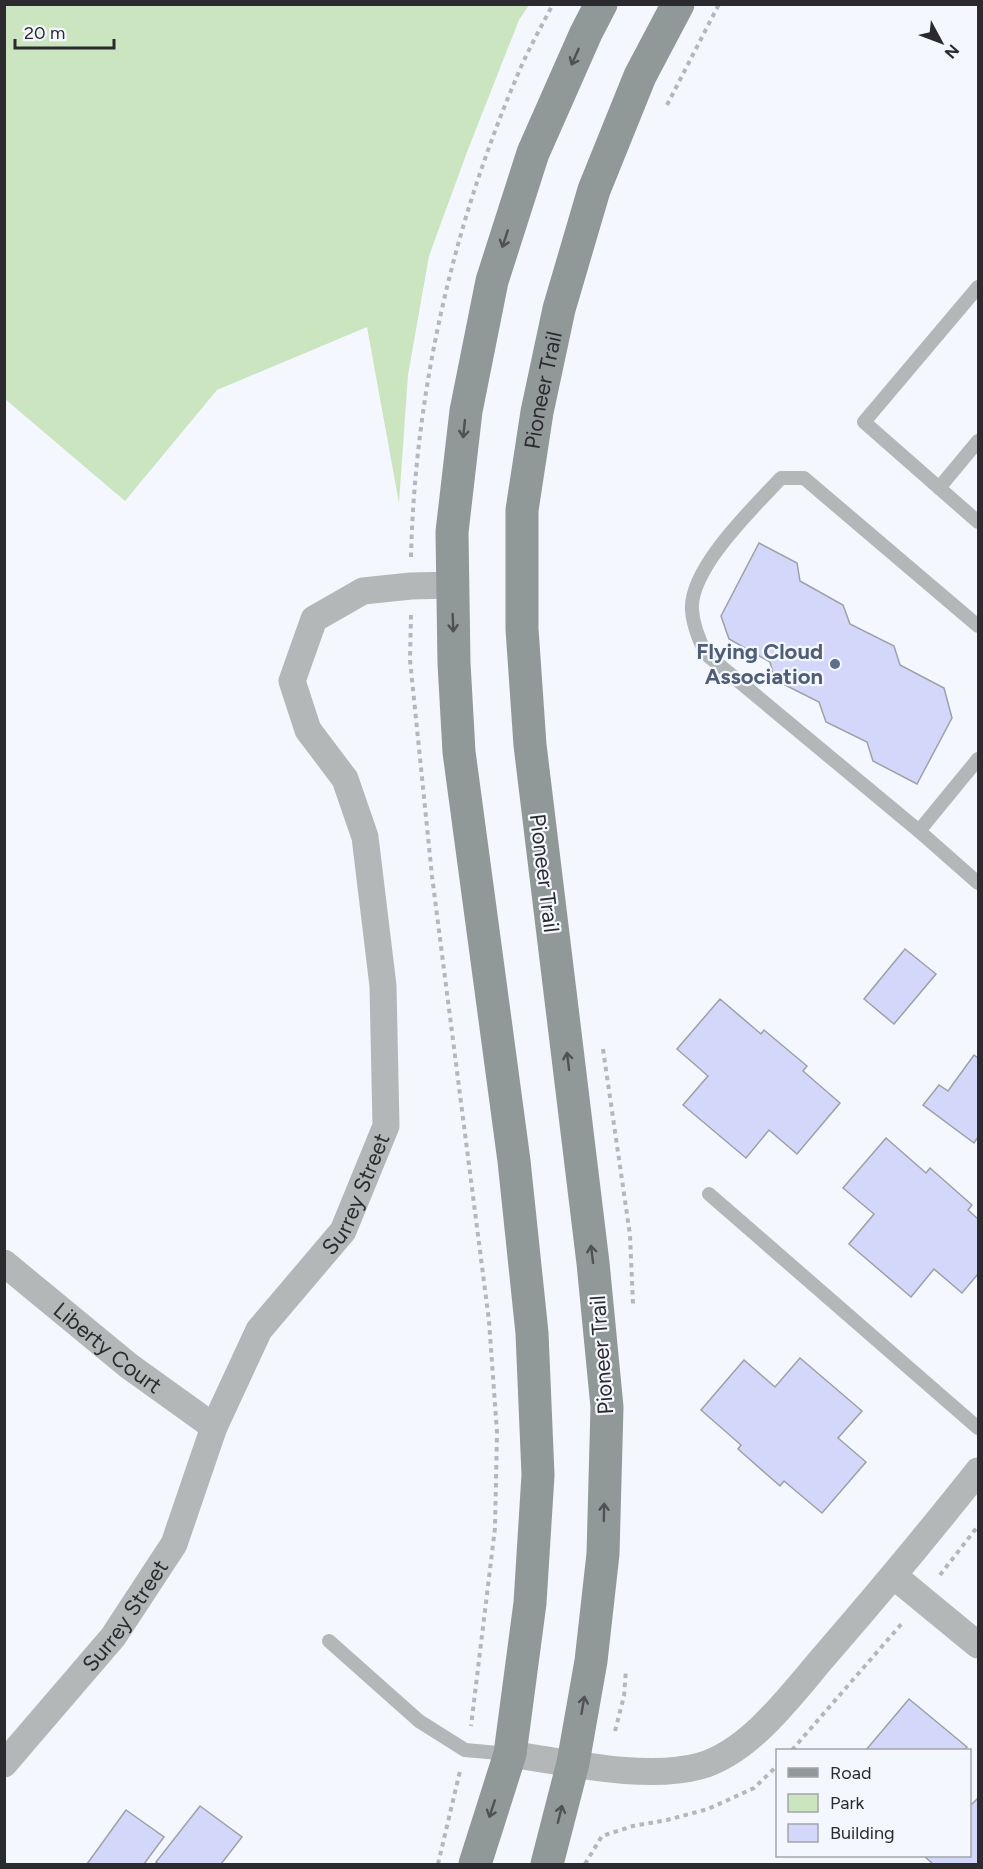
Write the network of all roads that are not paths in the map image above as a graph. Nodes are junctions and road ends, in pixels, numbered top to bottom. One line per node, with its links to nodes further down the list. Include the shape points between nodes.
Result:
1 (602, 4): 7 (main road, one-way to 7, via 533,153 492,281 466,411 452,532)
2 (678, 4): 21 (main road, Pioneer Trail, one-way to 2, via 591,1661 603,1554 607,1407 592,1251 530,745 522,629 522,510 559,309 594,190 640,76)
3 (978, 287): 5 (lane, via 864,422)
4 (978, 441): 5 (lane)
5 (939, 488): 6 (lane)
6 (978, 522)
7 (452, 585): 14 (street, Surrey Street, via 363,591 314,619 292,681 308,730 345,779 364,837 383,986 386,1126 343,1232 259,1330); 20 (main road, one-way to 20, via 459,752 514,1161 533,1345 538,1475 530,1603)
8 (978, 626): 10 (lane, via 804,478 781,478 726,538 696,585 691,608 696,634 706,654)
9 (978, 759): 10 (lane)
10 (919, 831): 11 (lane)
11 (978, 883)
12 (710, 1194): 15 (lane)
13 (4, 1263): 14 (street, Liberty Court, via 129,1366)
14 (214, 1427): 22 (street, Surrey Street, via 174,1544 114,1637)
15 (978, 1428)
16 (978, 1471): 17 (street)
17 (894, 1576): 19 (street); 21 (street, via 767,1721 734,1750 700,1766 663,1772)
18 (329, 1641): 20 (lane, via 418,1721 465,1750)
19 (978, 1645)
20 (510, 1754): 21 (street); 23 (main road, one-way to 23)
21 (573, 1763): 24 (main road, Pioneer Trail, one-way to 21)
22 (4, 1764)
23 (475, 1864)
24 (548, 1864)

